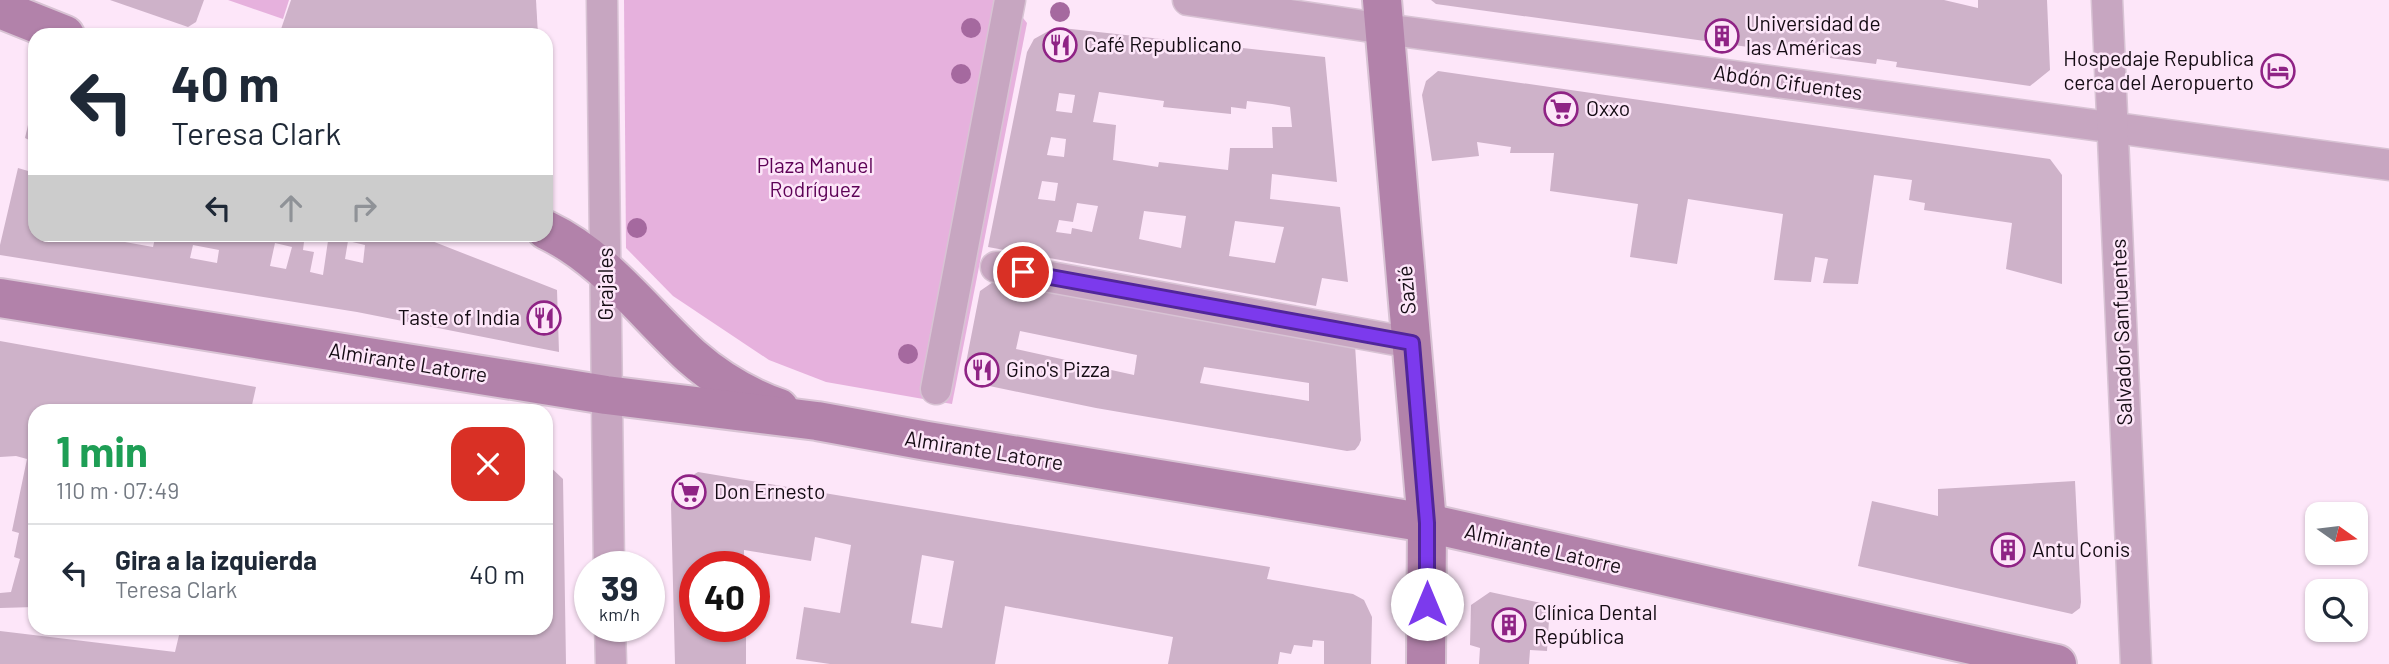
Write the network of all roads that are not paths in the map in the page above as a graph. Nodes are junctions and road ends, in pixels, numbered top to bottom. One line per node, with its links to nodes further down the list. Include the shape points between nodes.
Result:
1 (603, 0): 12 (street, Grajales)
2 (1010, 0): 15 (street)
3 (1188, 0): 6 (street, Abdón Cifuentes)
4 (2107, 0): 8 (street, Salvador Sanfuentes)
5 (0, 9): 7 (main road)
6 (1384, 15): 8 (street, Abdón Cifuentes); 14 (main road, Sazié)
7 (48, 28)
8 (2113, 126): 9 (street, Abdón Cifuentes); 24 (street, Salvador Sanfuentes)
9 (2389, 165)
10 (553, 234): 12 (main road, Almirante Latorre)
11 (996, 267): 14 (street)
12 (606, 271): 16 (street, Grajales); 17 (main road, Almirante Latorre, via 711,371 757,400)
13 (0, 298): 16 (main road, Almirante Latorre)
14 (1412, 343): 18 (main road, Sazié)
15 (936, 389)
16 (606, 395): 17 (main road, Almirante Latorre); 19 (street, Grajales)
17 (817, 421): 18 (main road, Almirante Latorre)
18 (1427, 523): 22 (main road, Sazié); 23 (main road, Almirante Latorre)
19 (609, 551)
20 (610, 642): 21 (street)
21 (611, 664)
22 (1426, 664)
23 (2057, 664)
24 (2136, 664)

